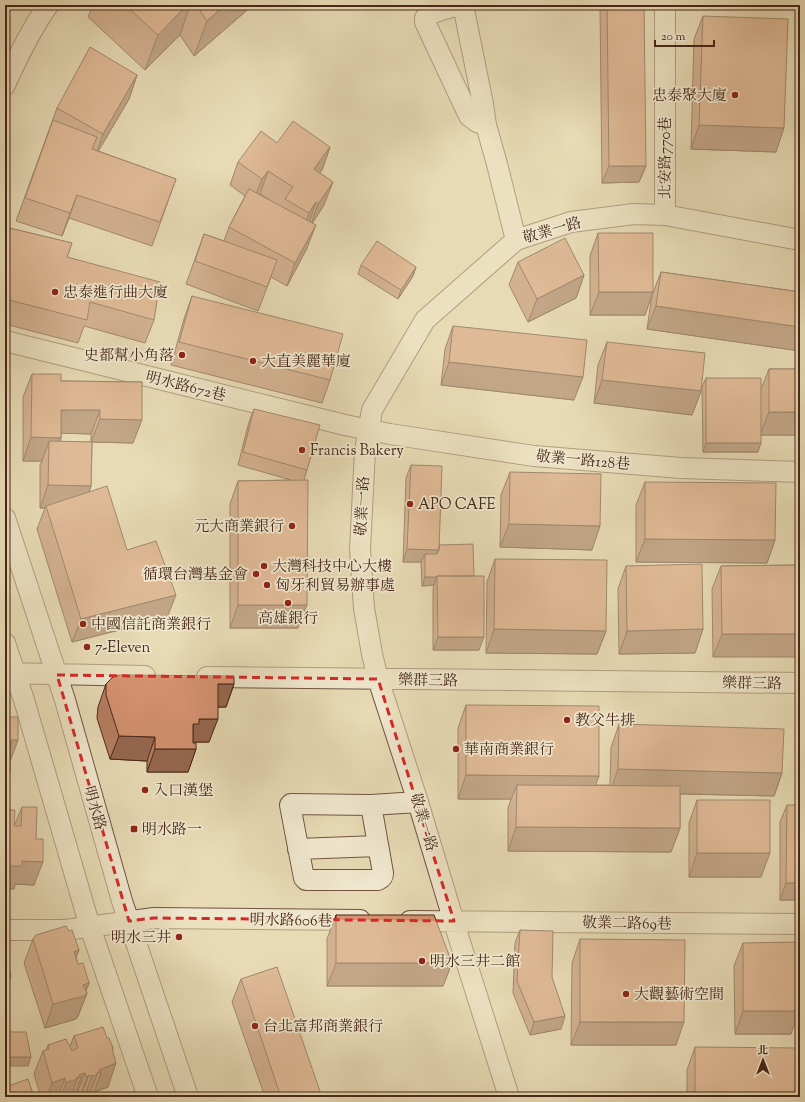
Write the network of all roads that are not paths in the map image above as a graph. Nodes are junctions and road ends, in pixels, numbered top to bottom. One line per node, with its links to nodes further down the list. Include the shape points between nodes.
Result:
1 (48, 5): 4 (street)
2 (665, 5): 6 (street, 北安路770巷)
3 (453, 6): 5 (street, via 483,104); 5 (street, via 428,16 425,22 469,116)
4 (5, 86)
5 (486, 125): 7 (street)
6 (665, 215): 7 (street, 敬業一路, via 634,214 570,222); 8 (street, 敬業一路)
7 (516, 240): 10 (street, 敬業一路, via 425,320 372,410)
8 (800, 240)
9 (5, 341): 10 (street, 明水路672巷)
10 (368, 430): 11 (street, 敬業一路128巷, via 534,456 680,468); 18 (street, 敬業一路, via 360,549 364,608)
11 (800, 472)
12 (5, 518): 15 (street, 明水路)
13 (5, 643): 14 (street)
14 (10, 674): 15 (street); 27 (street, via 24,700)
15 (57, 675): 16 (street); 24 (street, 明水路)
16 (164, 676)
17 (188, 677): 18 (street, 樂群三路)
18 (378, 679): 19 (street, 樂群三路); 20 (street, 敬業一路)
19 (800, 683)
20 (418, 802): 21 (street); 25 (street, 敬業一路)
21 (371, 805): 22 (street); 23 (street, via 291,804)
22 (378, 846): 23 (street); 23 (street, via 383,877 378,880 306,880)
23 (298, 849)
24 (129, 921): 25 (street, 明水路606巷, via 154,918); 27 (street, 明水路606巷); 30 (street, 明水路)
25 (454, 921): 26 (street, 敬業二路69巷); 31 (street, 敬業一路)
26 (800, 924)
27 (90, 927): 28 (street, 明水路606巷, via 66,930); 29 (street)
28 (5, 930)
29 (148, 1097)
30 (188, 1097)
31 (509, 1097)

